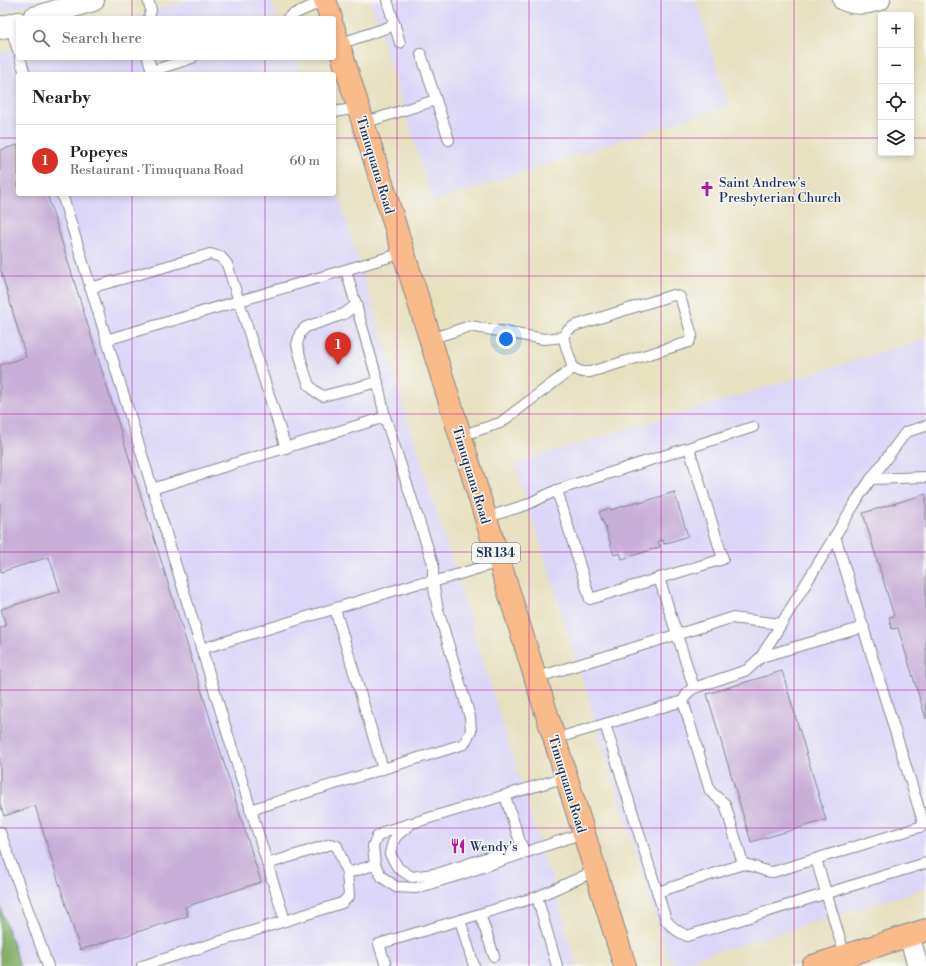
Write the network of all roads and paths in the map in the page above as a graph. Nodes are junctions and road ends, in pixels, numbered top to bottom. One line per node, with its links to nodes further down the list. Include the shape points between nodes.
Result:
1 (93, 0): 7 (street)
2 (148, 0): 9 (lane)
3 (325, 0): 10 (lane); 11 (main road)
4 (387, 0): 13 (lane)
5 (843, 0): 6 (street, via 849,3 868,4)
6 (880, 0)
7 (68, 4): 8 (street)
8 (39, 16)
9 (149, 16)
10 (291, 16)
11 (330, 16)
12 (9, 25): 16 (lane)
13 (395, 26): 14 (lane); 15 (lane)
14 (336, 36): 26 (main road, Timuquana Road / SR 134)
15 (400, 43)
16 (16, 45)
17 (421, 54): 24 (lane)
18 (21, 60): 21 (lane)
19 (149, 60): 22 (lane)
20 (187, 60): 23 (lane)
21 (24, 72)
22 (152, 72)
23 (155, 72)
24 (436, 100): 26 (lane); 27 (lane)
25 (336, 112): 26 (lane)
26 (361, 116): 29 (main road, Timuquana Road / SR 134)
27 (449, 140)
28 (63, 196): 31 (lane)
29 (404, 253): 30 (lane); 35 (main road, Timuquana Road / SR 134)
30 (346, 270): 32 (lane); 33 (lane)
31 (90, 288): 32 (lane, via 210,254 221,257 227,264); 36 (lane)
32 (239, 302): 36 (lane); 43 (lane)
33 (357, 304): 38 (lane); 38 (lane, via 344,314 306,327 300,333 297,345 302,364 310,385 323,396)
34 (563, 337): 35 (lane, via 544,339 470,326); 37 (lane); 37 (lane, via 574,326 673,294 680,298 692,335 689,342 590,372)
35 (430, 339): 42 (main road, Timuquana Road / SR 134)
36 (106, 340): 47 (lane)
37 (573, 368): 42 (lane, via 500,422)
38 (378, 382): 39 (lane)
39 (385, 417): 43 (lane); 53 (lane, via 433,564)
40 (926, 426): 46 (lane, via 906,432)
41 (753, 427): 44 (lane)
42 (460, 436): 49 (main road, Timuquana Road / SR 134)
43 (286, 448): 47 (lane)
44 (689, 448): 48 (lane); 52 (lane, via 723,559)
45 (926, 477): 46 (lane)
46 (871, 479): 50 (lane)
47 (152, 489): 58 (lane)
48 (557, 490): 49 (lane, via 526,505); 52 (lane, via 590,599)
49 (485, 518): 51 (main road, Timuquana Road / SR 134)
50 (835, 536): 55 (lane); 56 (lane)
51 (499, 562): 53 (lane); 60 (main road, Timuquana Road / SR 134)
52 (659, 578): 57 (lane)
53 (433, 582): 54 (lane, via 419,583); 65 (lane, via 438,610 470,717 471,731 464,744)
54 (335, 609): 58 (lane); 65 (lane)
55 (781, 624): 57 (lane, via 731,618); 59 (lane)
56 (864, 627): 59 (lane); 70 (lane)
57 (677, 635): 60 (lane); 61 (lane)
58 (201, 649): 68 (lane)
59 (761, 657): 61 (lane, via 747,670)
60 (535, 678): 64 (main road, Timuquana Road / SR 134)
61 (694, 688): 62 (lane)
62 (682, 701): 63 (lane); 77 (lane, via 710,791 725,804)
63 (605, 724): 64 (lane); 81 (lane)
64 (554, 739): 66 (main road, Timuquana Road / SR 134)
65 (383, 769): 68 (lane)
66 (566, 778): 67 (lane); 72 (main road, Timuquana Road / SR 134)
67 (505, 796): 69 (lane); 73 (lane)
68 (250, 810): 76 (lane)
69 (414, 823): 73 (lane, via 396,835 390,854 398,868 412,877 440,873); 78 (lane, via 386,830 377,837 373,846)
70 (925, 825): 74 (lane)
71 (0, 832): 90 (lane)
72 (583, 833): 73 (lane); 79 (main road, Timuquana Road / SR 134)
73 (523, 849): 78 (lane, via 459,875 416,888 396,887 382,876)
74 (816, 859): 77 (lane, via 773,872); 82 (lane)
75 (926, 863): 82 (lane)
76 (267, 864): 80 (lane, via 331,844 337,846); 86 (lane)
77 (743, 864): 81 (lane)
78 (375, 865): 80 (lane)
79 (595, 871): 83 (lane); 95 (main road, Timuquana Road / SR 134)
80 (347, 873): 86 (lane, via 349,896 342,903)
81 (658, 892): 82 (lane, via 668,922 687,936)
82 (826, 893): 89 (lane)
83 (537, 897): 84 (lane); 94 (lane)
84 (480, 914): 85 (lane); 88 (lane)
85 (460, 920): 92 (lane, via 379,944); 93 (lane)
86 (285, 921): 91 (lane)
87 (918, 933): 89 (main road); 97 (street)
88 (494, 956)
89 (845, 956): 96 (main road)
90 (48, 966)
91 (142, 966)
92 (386, 966)
93 (474, 966)
94 (557, 966)
95 (625, 966)
96 (813, 966)
97 (918, 966)

